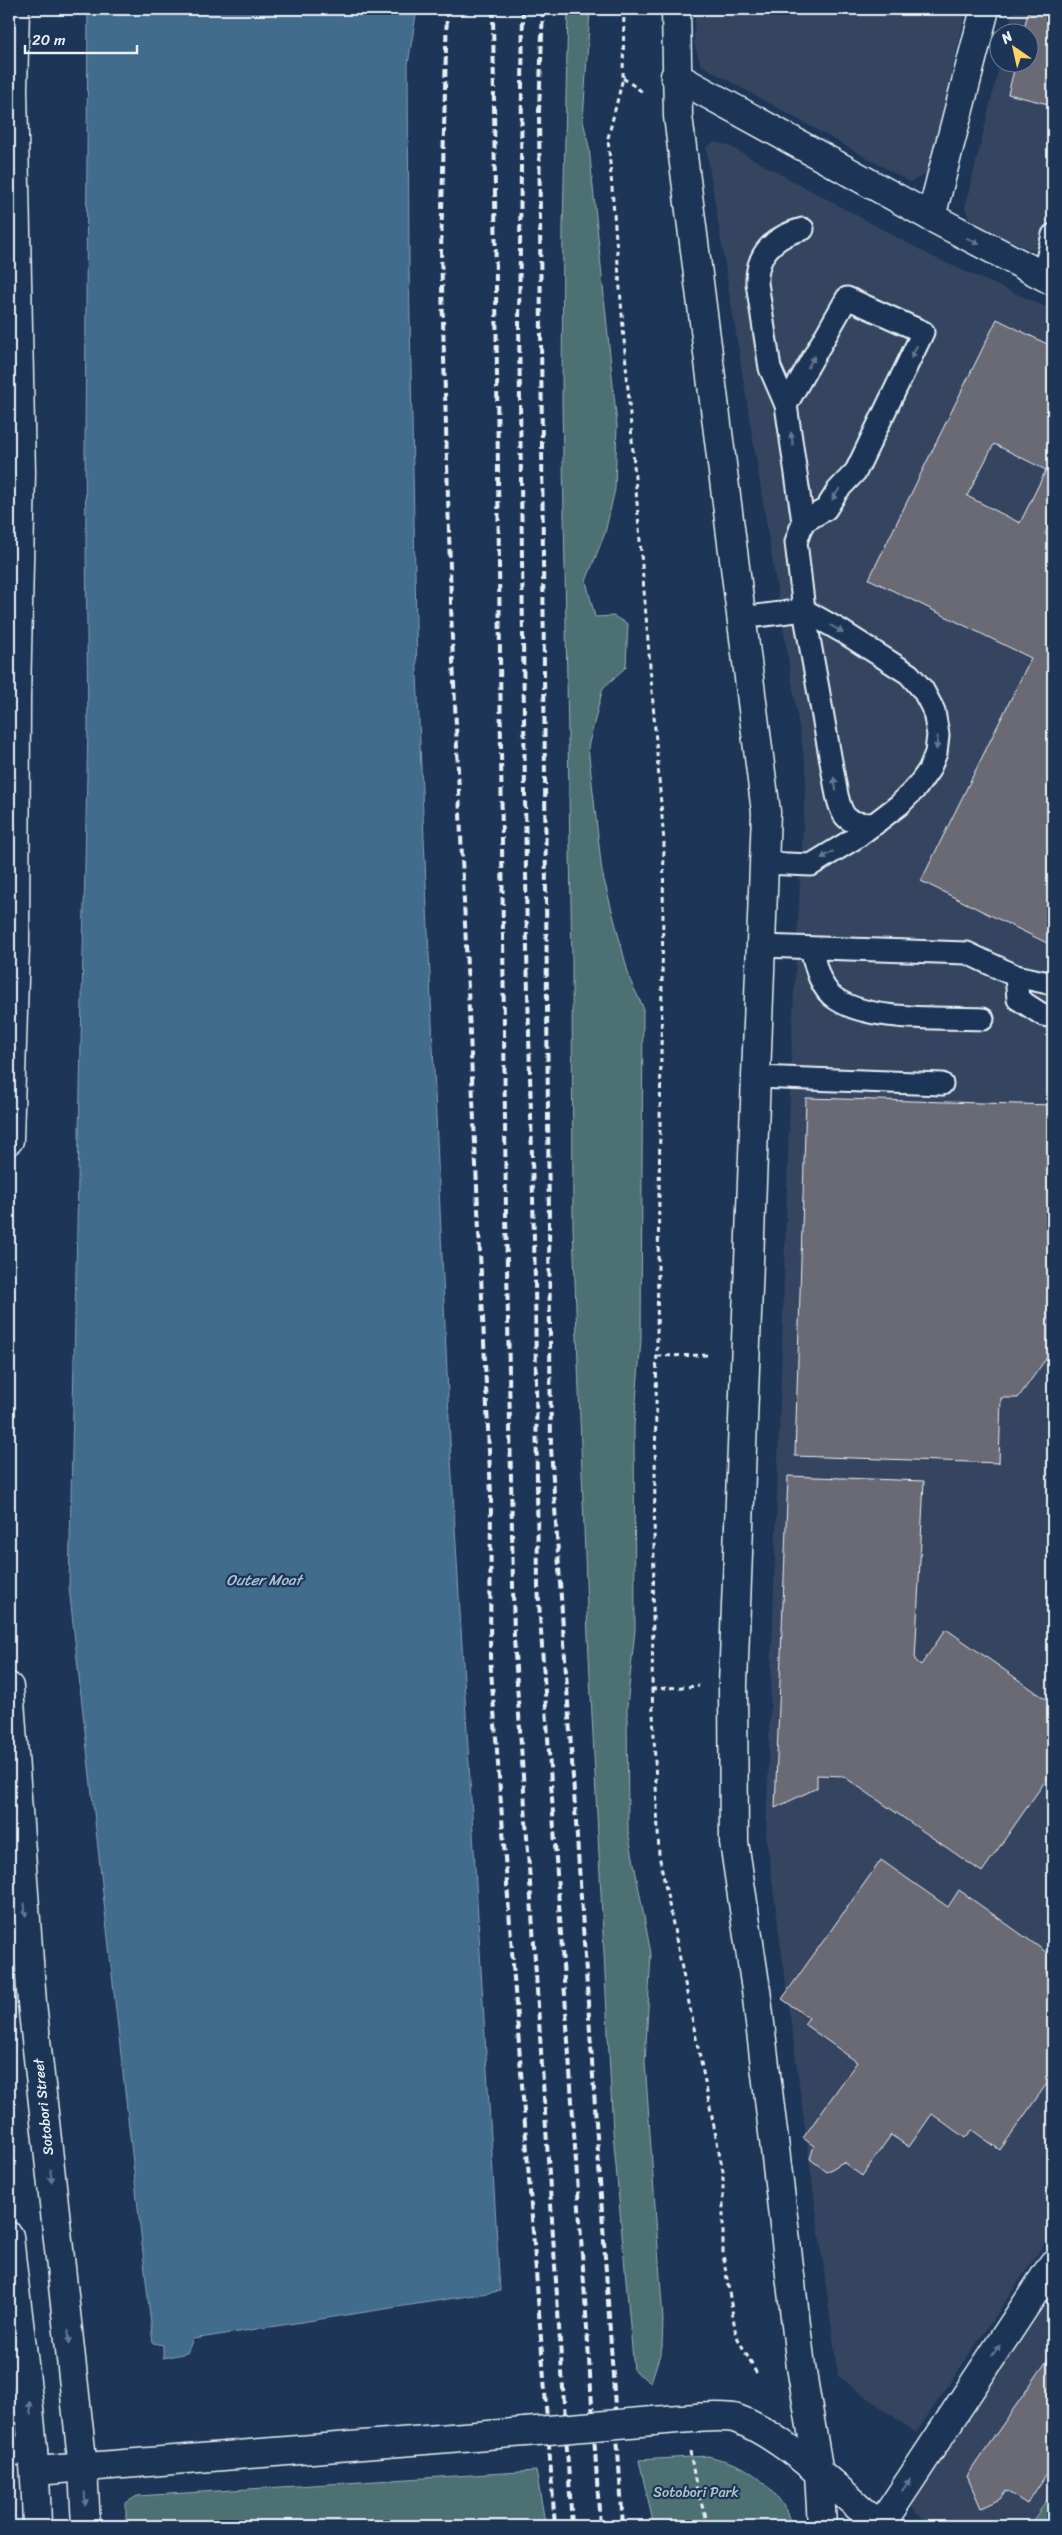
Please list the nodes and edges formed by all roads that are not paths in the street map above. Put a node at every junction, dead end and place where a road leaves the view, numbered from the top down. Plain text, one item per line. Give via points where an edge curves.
1 (15, 9) edge
2 (676, 9) edge
3 (984, 9) edge
4 (675, 76) junction
5 (931, 217) junction
6 (802, 228) dead end
7 (1053, 235) edge
8 (1048, 278) edge
9 (786, 405) junction
10 (803, 522) junction
11 (804, 610) junction
12 (741, 618) junction
13 (874, 824) junction
14 (764, 864) junction
15 (761, 946) junction
16 (811, 948) junction
17 (1016, 976) junction
18 (1053, 984) edge
19 (1053, 1017) edge
20 (983, 1019) dead end
21 (756, 1077) junction
22 (942, 1084) dead end
23 (9, 1140) edge
24 (9, 1687) edge
25 (9, 2236) edge
26 (1053, 2264) edge
27 (26, 2457) edge
28 (83, 2468) junction
29 (819, 2473) junction
30 (37, 2526) edge
31 (86, 2526) edge
32 (822, 2526) edge
33 (880, 2526) edge

1 - 23 street via 13,89 21,474 15,946
2 - 4 street
3 - 5 street
4 - 5 street
4 - 12 street
5 -> 8 street
6 - 9 lane via 773,242 762,255 756,271 770,368
7 - 8 lane
10 -> 9 lane
9 -> 10 lane via 847,298 923,332 856,471 826,509
10 - 11 lane via 796,542
11 - 12 lane
13 -> 11 lane via 858,824 841,812
11 -> 13 lane via 909,674 923,690 934,711 938,735 936,753 929,770 899,806
12 - 14 street via 766,812
13 -> 14 lane via 811,865
14 - 15 street
15 - 16 lane
15 - 21 street
16 - 17 lane via 967,953
16 - 20 lane via 816,969 834,999 867,1012
17 - 18 lane
17 - 19 lane via 1018,1000 1043,1016
21 - 22 lane
21 - 29 street via 733,1685 734,1842 756,1990 801,2367
24 -> 28 street, Sotobori Street via 32,2003
27 -> 25 street
33 -> 26 street
27 - 28 street
27 - 30 street
28 - 29 street, bridge via 654,2421 736,2418 769,2436
28 -> 31 street, Sotobori Street
29 - 32 street
29 - 33 street

